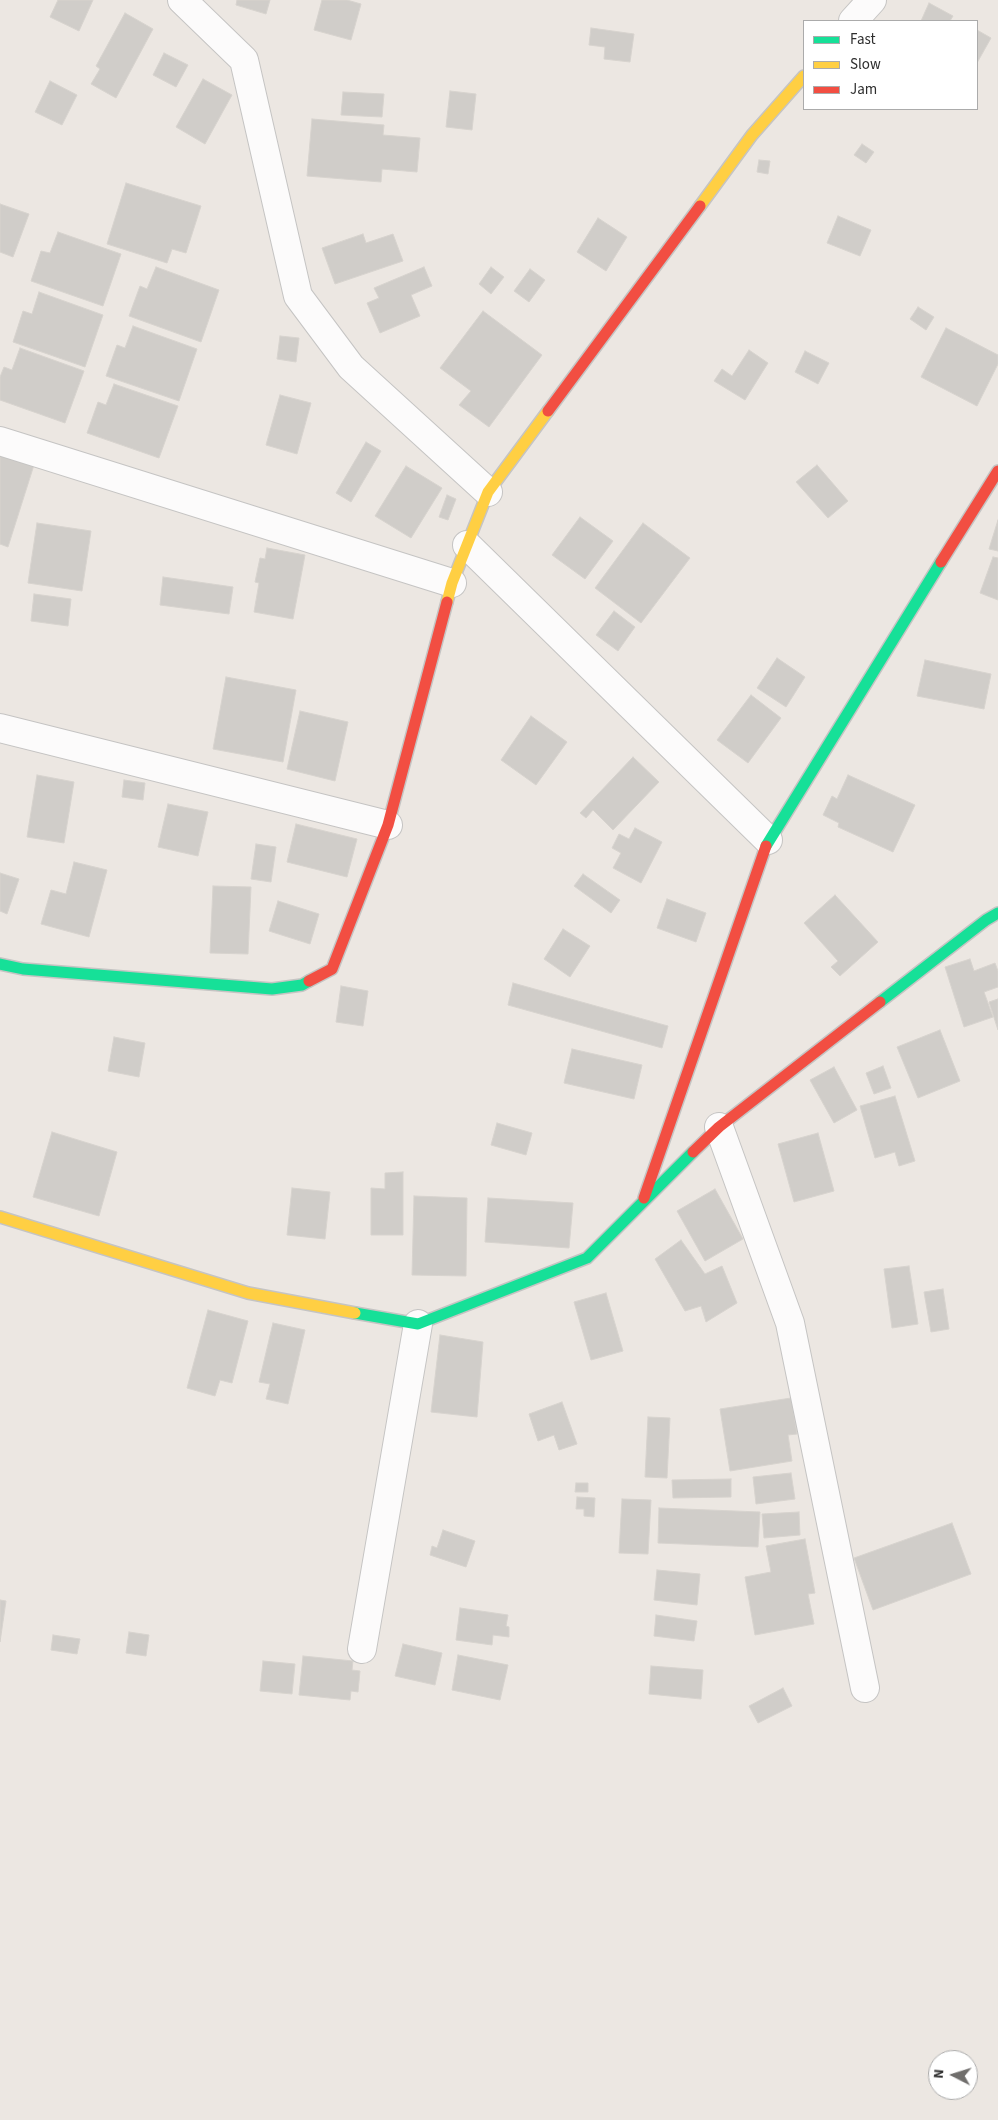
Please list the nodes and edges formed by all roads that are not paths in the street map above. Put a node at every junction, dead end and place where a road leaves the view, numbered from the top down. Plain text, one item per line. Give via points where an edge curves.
1 (182, 0) edge
2 (872, 0) edge
3 (854, 20) edge
4 (803, 77) edge
5 (0, 441) edge
6 (996, 479) edge
7 (488, 492) junction
8 (467, 546) junction
9 (452, 583) junction
10 (0, 728) edge
11 (388, 825) junction
12 (768, 840) junction
13 (998, 913) edge
14 (0, 964) edge
15 (719, 1128) junction
16 (642, 1204) junction
17 (0, 1217) edge
18 (418, 1324) junction
19 (362, 1649) dead end
20 (865, 1688) dead end

1 - 7 street via 244,60 298,296 351,367
2 - 3 street
4 - 7 street via 752,136
5 - 9 street
6 - 12 street
7 - 8 street
8 - 9 street
8 - 12 street
9 - 11 street
10 - 11 street
11 - 14 street via 332,968 302,985 272,989 22,969
12 - 16 street
13 - 15 street
15 - 16 street
15 - 20 street via 790,1323
16 - 18 street via 587,1258
17 - 18 street via 248,1293
18 - 19 street

